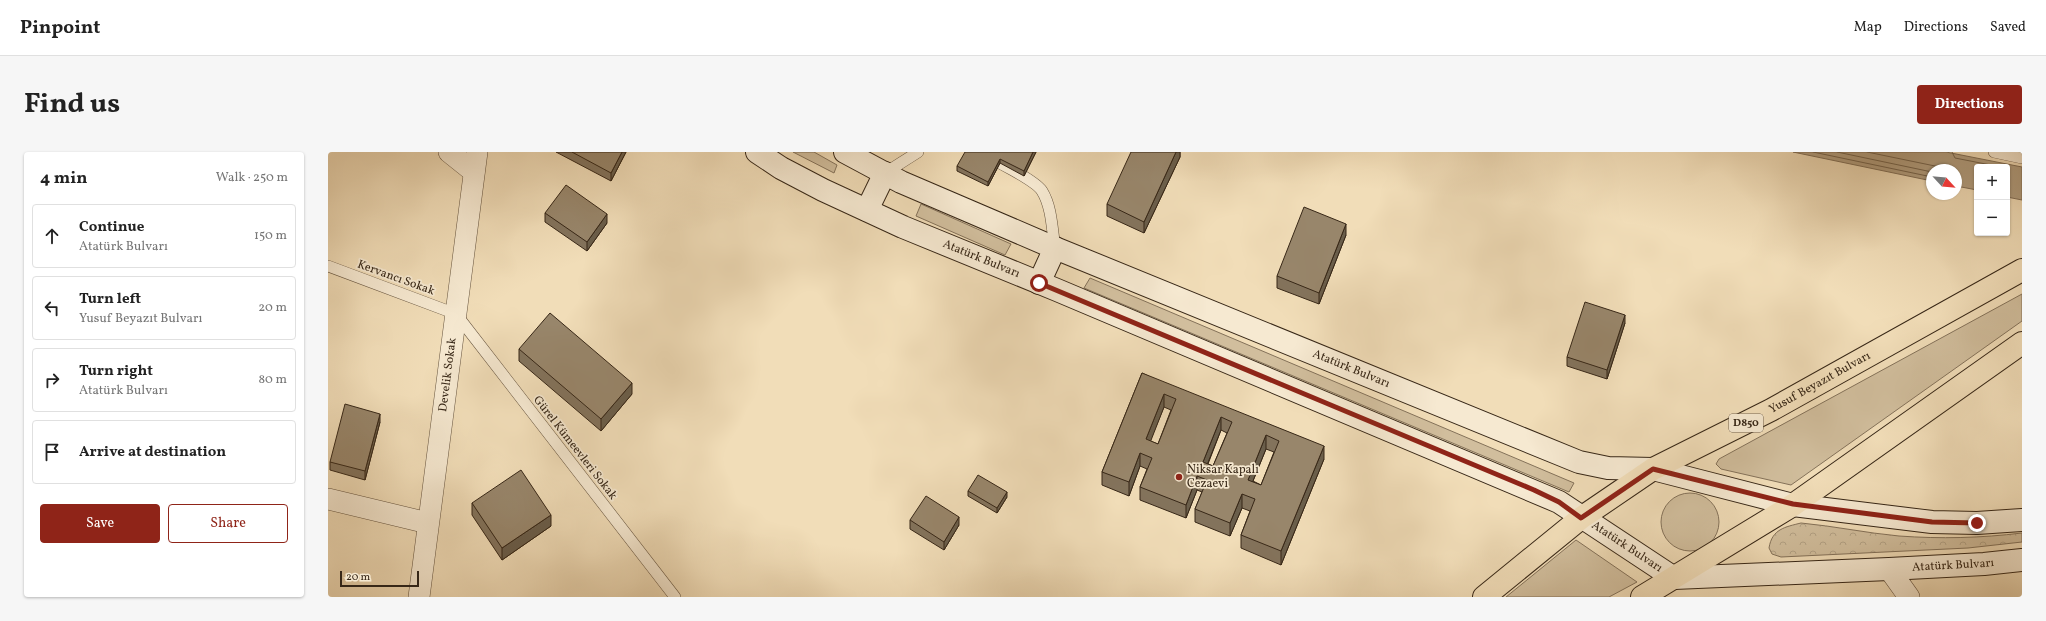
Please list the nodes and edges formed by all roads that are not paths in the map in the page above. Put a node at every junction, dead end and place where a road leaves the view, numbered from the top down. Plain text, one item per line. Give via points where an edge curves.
1 (449, 152) edge
2 (757, 152) edge
3 (845, 152) edge
4 (918, 152) edge
5 (976, 152) edge
6 (1994, 152) edge
7 (2022, 158) edge
8 (476, 162) edge
9 (885, 173) junction
10 (867, 210) junction
11 (1055, 248) junction
12 (328, 266) edge
13 (2022, 270) edge
14 (1039, 283) junction
15 (456, 314) junction
16 (2022, 343) edge
17 (1653, 469) junction
18 (328, 499) edge
19 (1793, 504) junction
20 (1581, 518) junction
21 (2022, 520) edge
22 (428, 523) junction
23 (2022, 560) edge
24 (1890, 569) junction
25 (1674, 578) junction
26 (419, 597) edge
27 (674, 597) edge
28 (1484, 597) edge
29 (1642, 597) edge
30 (1909, 597) edge

1 - 8 street
2 - 10 main road, Atatürk Bulvarı via 781,168
3 - 9 main road, Atatürk Bulvarı
4 - 9 lane
5 - 11 lane via 1042,190
6 - 7 lane
8 - 15 street, Develik Sokak
9 - 10 main road
9 - 11 main road, Atatürk Bulvarı
10 - 14 main road, Atatürk Bulvarı via 903,228
11 - 14 main road
11 - 17 main road, Atatürk Bulvarı via 1578,462 1608,468
12 - 15 lane, Kervancı Sokak
13 - 17 main road, Yusuf Beyazıt Bulvarı / D850 via 1771,410
14 - 20 main road, Atatürk Bulvarı via 1534,490 1559,502
15 - 22 street, Develik Sokak
15 - 27 lane, Gürel Kümeevleri Sokak
16 - 19 main road
17 - 19 main road, Atatürk Bulvarı
17 - 20 main road, Yusuf Beyazıt Bulvarı / D850
18 - 22 street
19 - 21 main road, Atatürk Bulvarı via 1932,522
19 - 25 main road
20 - 25 main road, Atatürk Bulvarı
20 - 28 main road, Yusuf Beyazıt Bulvarı / D850
22 - 26 street, Develik Sokak
23 - 24 main road, Atatürk Bulvarı
24 - 25 main road, Atatürk Bulvarı
24 - 30 street
25 - 29 main road

